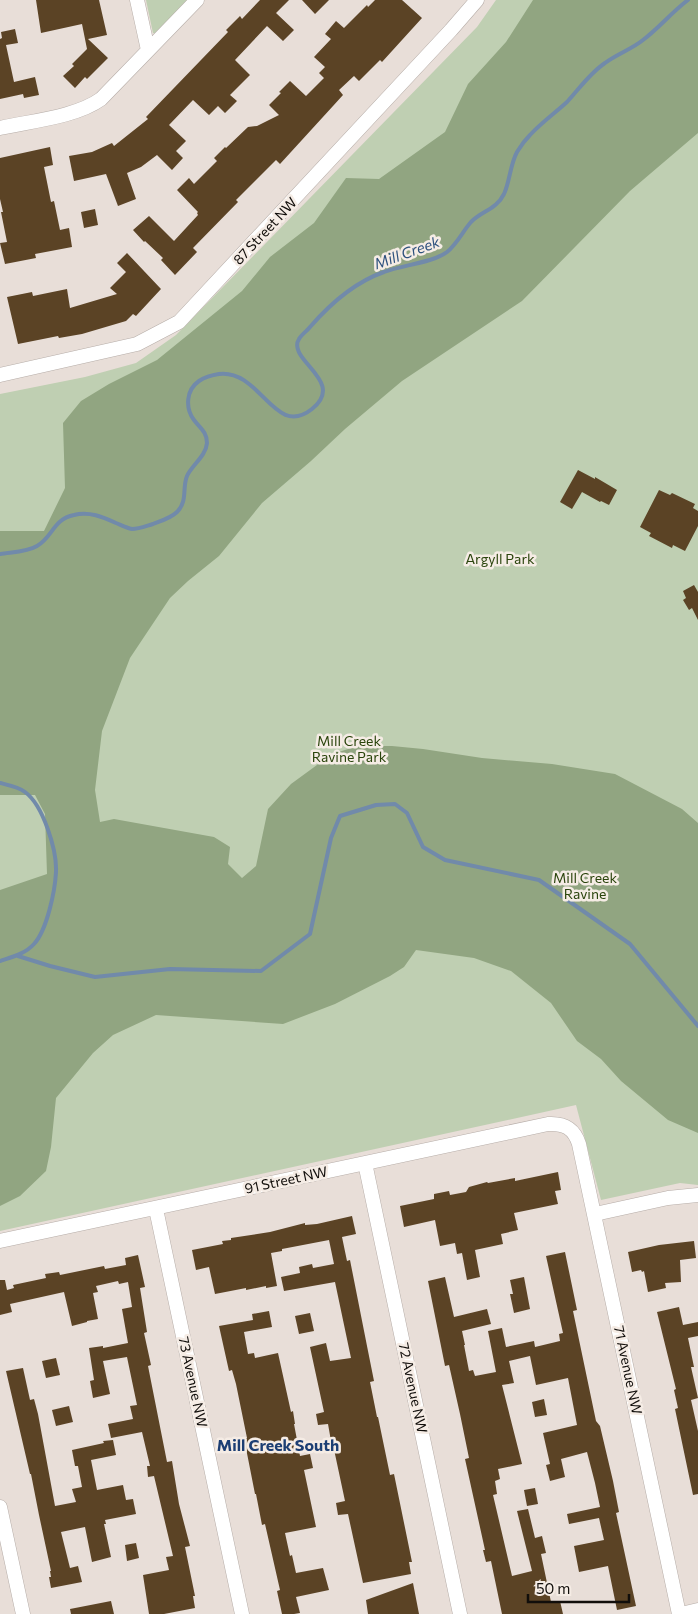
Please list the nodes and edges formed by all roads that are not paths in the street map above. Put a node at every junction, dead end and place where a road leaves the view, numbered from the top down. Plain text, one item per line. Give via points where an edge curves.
1 (137, 0) edge
2 (197, 0) edge
3 (477, 0) edge
4 (148, 50) junction
5 (0, 128) edge
6 (0, 376) edge
7 (571, 1128) joint
8 (366, 1163) junction
9 (698, 1195) edge
10 (156, 1209) junction
11 (595, 1214) junction
12 (0, 1241) edge
13 (0, 1508) edge
14 (698, 1610) edge
15 (23, 1614) edge
16 (242, 1614) edge
17 (460, 1614) edge
18 (680, 1614) edge

1 - 4 street
2 - 4 street
3 - 6 street, 87 Street NW via 179,322 137,344
4 - 5 street via 102,99 87,108
7 - 8 street, 91 Street NW via 548,1124
7 - 11 street, 71 Avenue NW via 579,1144
8 - 10 street, 91 Street NW
8 - 17 street, 72 Avenue NW
9 - 11 street
10 - 12 street, 91 Street NW
10 - 16 street, 73 Avenue NW
11 - 18 street, 71 Avenue NW
13 - 15 street
14 - 18 street

